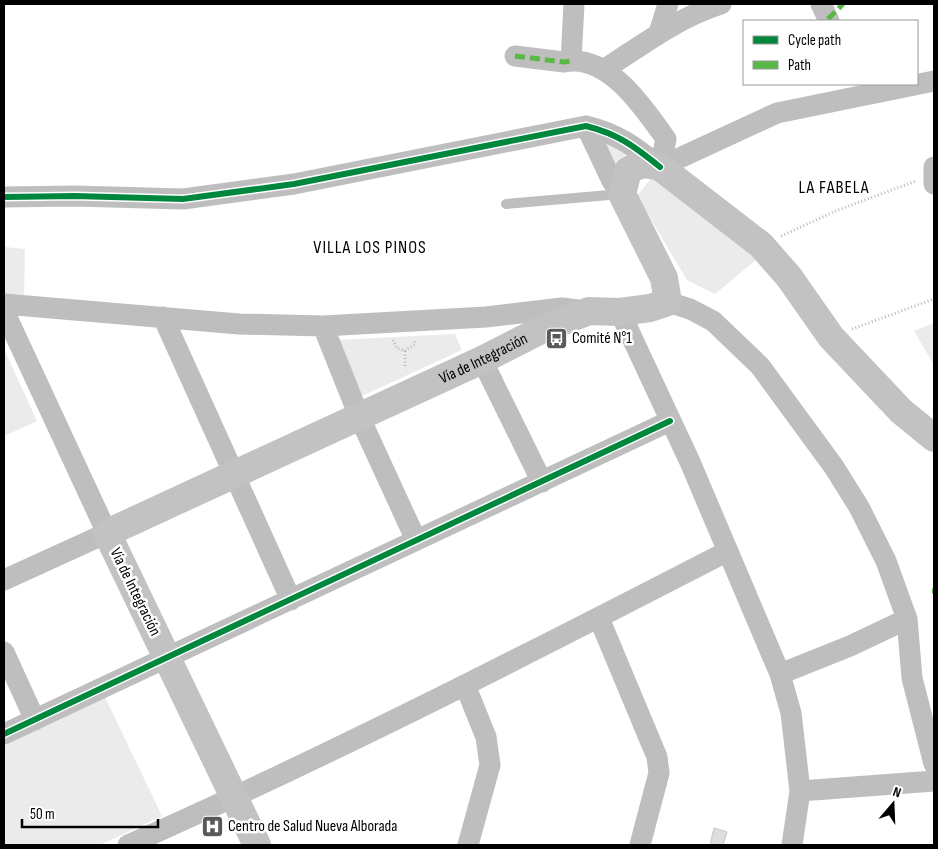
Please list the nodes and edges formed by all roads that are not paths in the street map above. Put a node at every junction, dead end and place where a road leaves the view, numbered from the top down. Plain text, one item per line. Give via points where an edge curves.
1 (574, 4) edge
2 (668, 4) edge
3 (721, 4) edge
4 (821, 4) edge
5 (829, 20) edge
6 (658, 33) junction
7 (515, 56) dead end
8 (571, 61) junction
9 (605, 69) junction
10 (934, 81) edge
11 (918, 83) edge
12 (898, 85) edge
13 (844, 91) edge
14 (586, 126) junction
15 (660, 167) junction
16 (622, 194) junction
17 (4, 197) edge
18 (506, 204) dead end
19 (668, 302) junction
20 (4, 304) edge
21 (4, 311) edge
22 (589, 312) junction
23 (620, 312) junction
24 (163, 317) junction
25 (323, 326) junction
26 (482, 360) junction
27 (359, 416) junction
28 (670, 421) junction
29 (934, 438) edge
30 (235, 475) junction
31 (542, 482) junction
32 (107, 533) junction
33 (416, 540) junction
34 (728, 551) junction
35 (4, 580) edge
36 (291, 600) junction
37 (599, 618) junction
38 (908, 619) junction
39 (4, 652) edge
40 (168, 658) junction
41 (780, 674) junction
42 (464, 685) junction
43 (35, 720) junction
44 (4, 734) edge
45 (934, 764) edge
46 (934, 781) edge
47 (800, 791) junction
48 (234, 798) junction
49 (128, 845) edge
50 (257, 845) edge
51 (468, 845) edge
52 (640, 845) edge
53 (792, 845) edge

1 - 8 street
2 - 6 street
3 - 6 street
4 - 5 street
6 - 9 street
7 - 8 street
8 - 9 street
9 - 15 street via 643,106 666,138
10 - 11 street
12 - 13 street
13 - 15 street via 777,113
14 - 15 street via 609,132 631,144
14 - 16 street via 612,181
14 - 17 street via 294,184 183,199
15 - 16 main road via 637,164 628,171
15 - 29 main road via 761,245 789,277 831,337 901,410
16 - 18 lane
16 - 19 main road via 664,278
19 - 23 main road, Vía de Integración
19 - 38 street via 713,321 760,366 778,389 859,507 886,561
20 - 24 street
21 - 32 street
22 - 23 main road, Vía de Integración
22 - 25 street via 562,308 486,317
22 - 26 main road, Vía de Integración via 538,331
23 - 28 street
24 - 25 street via 239,324
24 - 30 street
25 - 27 street
26 - 27 main road, Vía de Integración
26 - 31 street
27 - 30 main road, Vía de Integración
27 - 33 street
28 - 31 street
28 - 34 street
30 - 32 main road, Vía de Integración
30 - 36 street
31 - 33 street
32 - 35 street
32 - 40 main road, Vía de Integración
33 - 36 street
34 - 37 street
34 - 41 street
36 - 40 street
37 - 42 street
37 - 52 street via 657,757 659,773
38 - 41 street
38 - 45 street via 912,678
39 - 43 street
40 - 43 street
40 - 48 main road, Vía de Integración
41 - 47 street via 791,714
42 - 48 street
42 - 51 street via 486,737 490,765
43 - 44 street
46 - 47 street
47 - 53 street
48 - 49 street
48 - 50 main road, Vía de Integración

